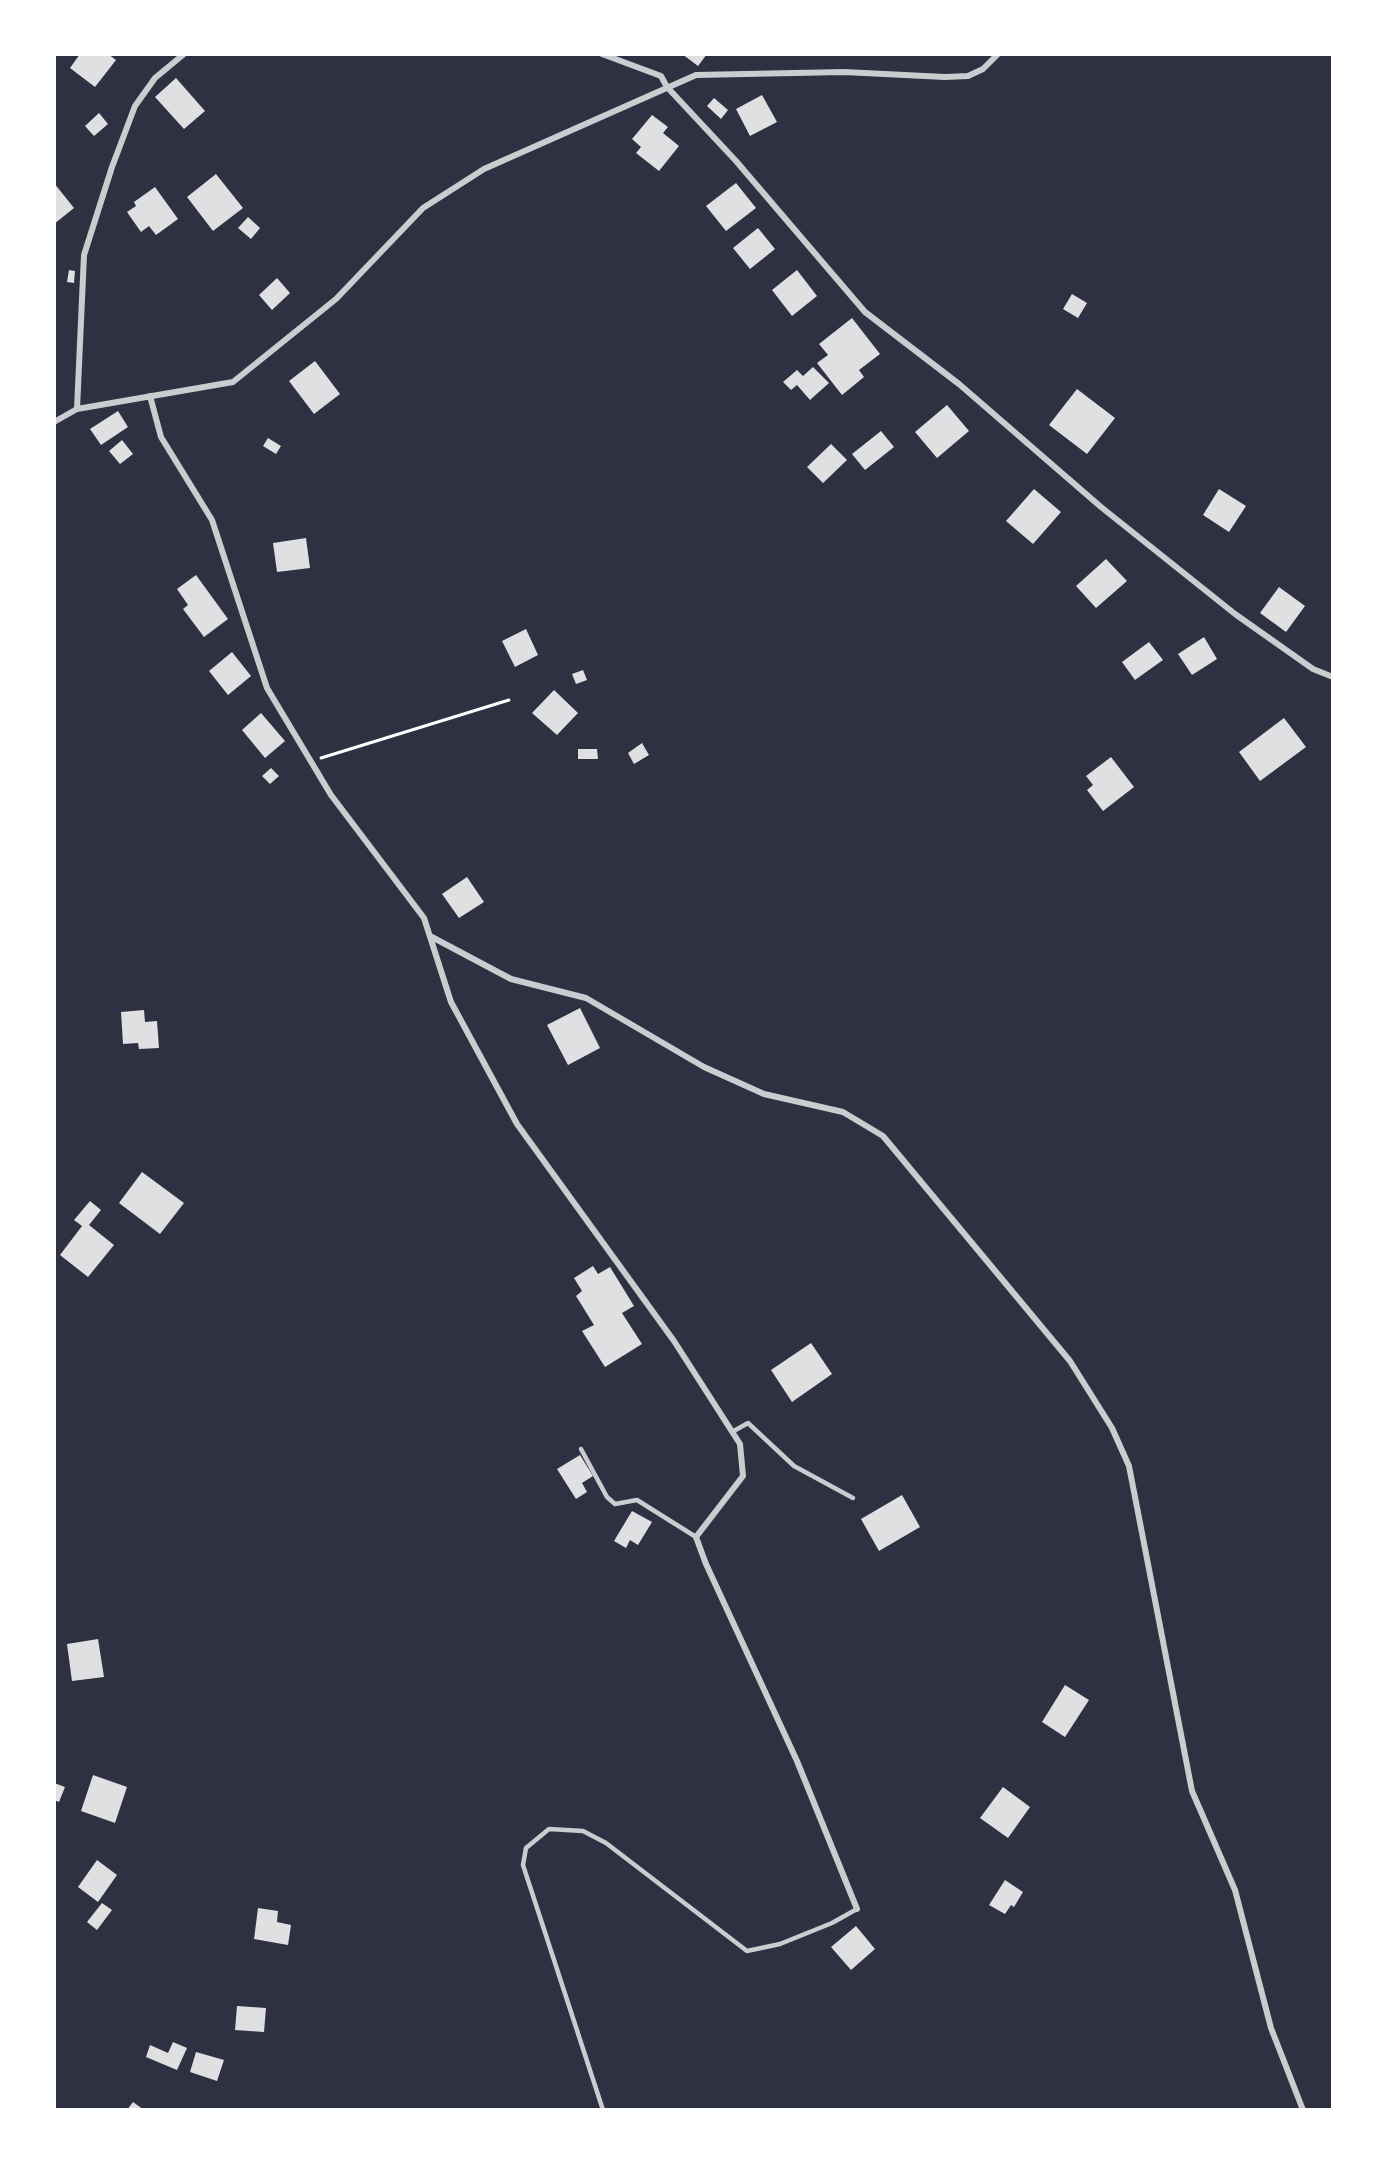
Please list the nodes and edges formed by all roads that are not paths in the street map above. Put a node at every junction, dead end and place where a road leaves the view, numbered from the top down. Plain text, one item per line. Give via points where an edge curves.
1 (184, 54) edge
2 (602, 54) edge
3 (998, 54) edge
4 (667, 87) junction
5 (150, 396) junction
6 (77, 409) junction
7 (54, 422) edge
8 (1333, 677) edge
9 (430, 936) junction
10 (732, 1432) junction
11 (581, 1449) dead end
12 (853, 1498) dead end
13 (696, 1537) junction
14 (857, 1909) joint
15 (603, 2110) edge
16 (1303, 2110) edge

1 - 6 street via 155,78 135,106 84,255
2 - 4 street via 661,76
3 - 4 street via 984,69 969,76 844,72 696,75
4 - 5 street via 484,169 423,208 336,299 233,382
4 - 8 street via 736,160 865,312 959,384 1101,507 1234,614 1313,669
5 - 6 street
5 - 9 street via 161,437 212,520 267,688 331,795 424,918
6 - 7 street
9 - 10 street via 452,1002 517,1124 674,1341
9 - 16 street via 511,979 586,998 704,1067 754,1090 843,1112 883,1136 1070,1361 1112,1428 1129,1466 1192,1791 1235,1890 1271,2028
10 - 12 lane via 748,1423 794,1466
10 - 13 street via 740,1444 743,1476
11 - 13 lane via 607,1497 615,1504 637,1500
13 - 14 street via 797,1761
14 - 15 lane via 780,1944 747,1951 606,1844 583,1831 549,1829 526,1848 524,1865

